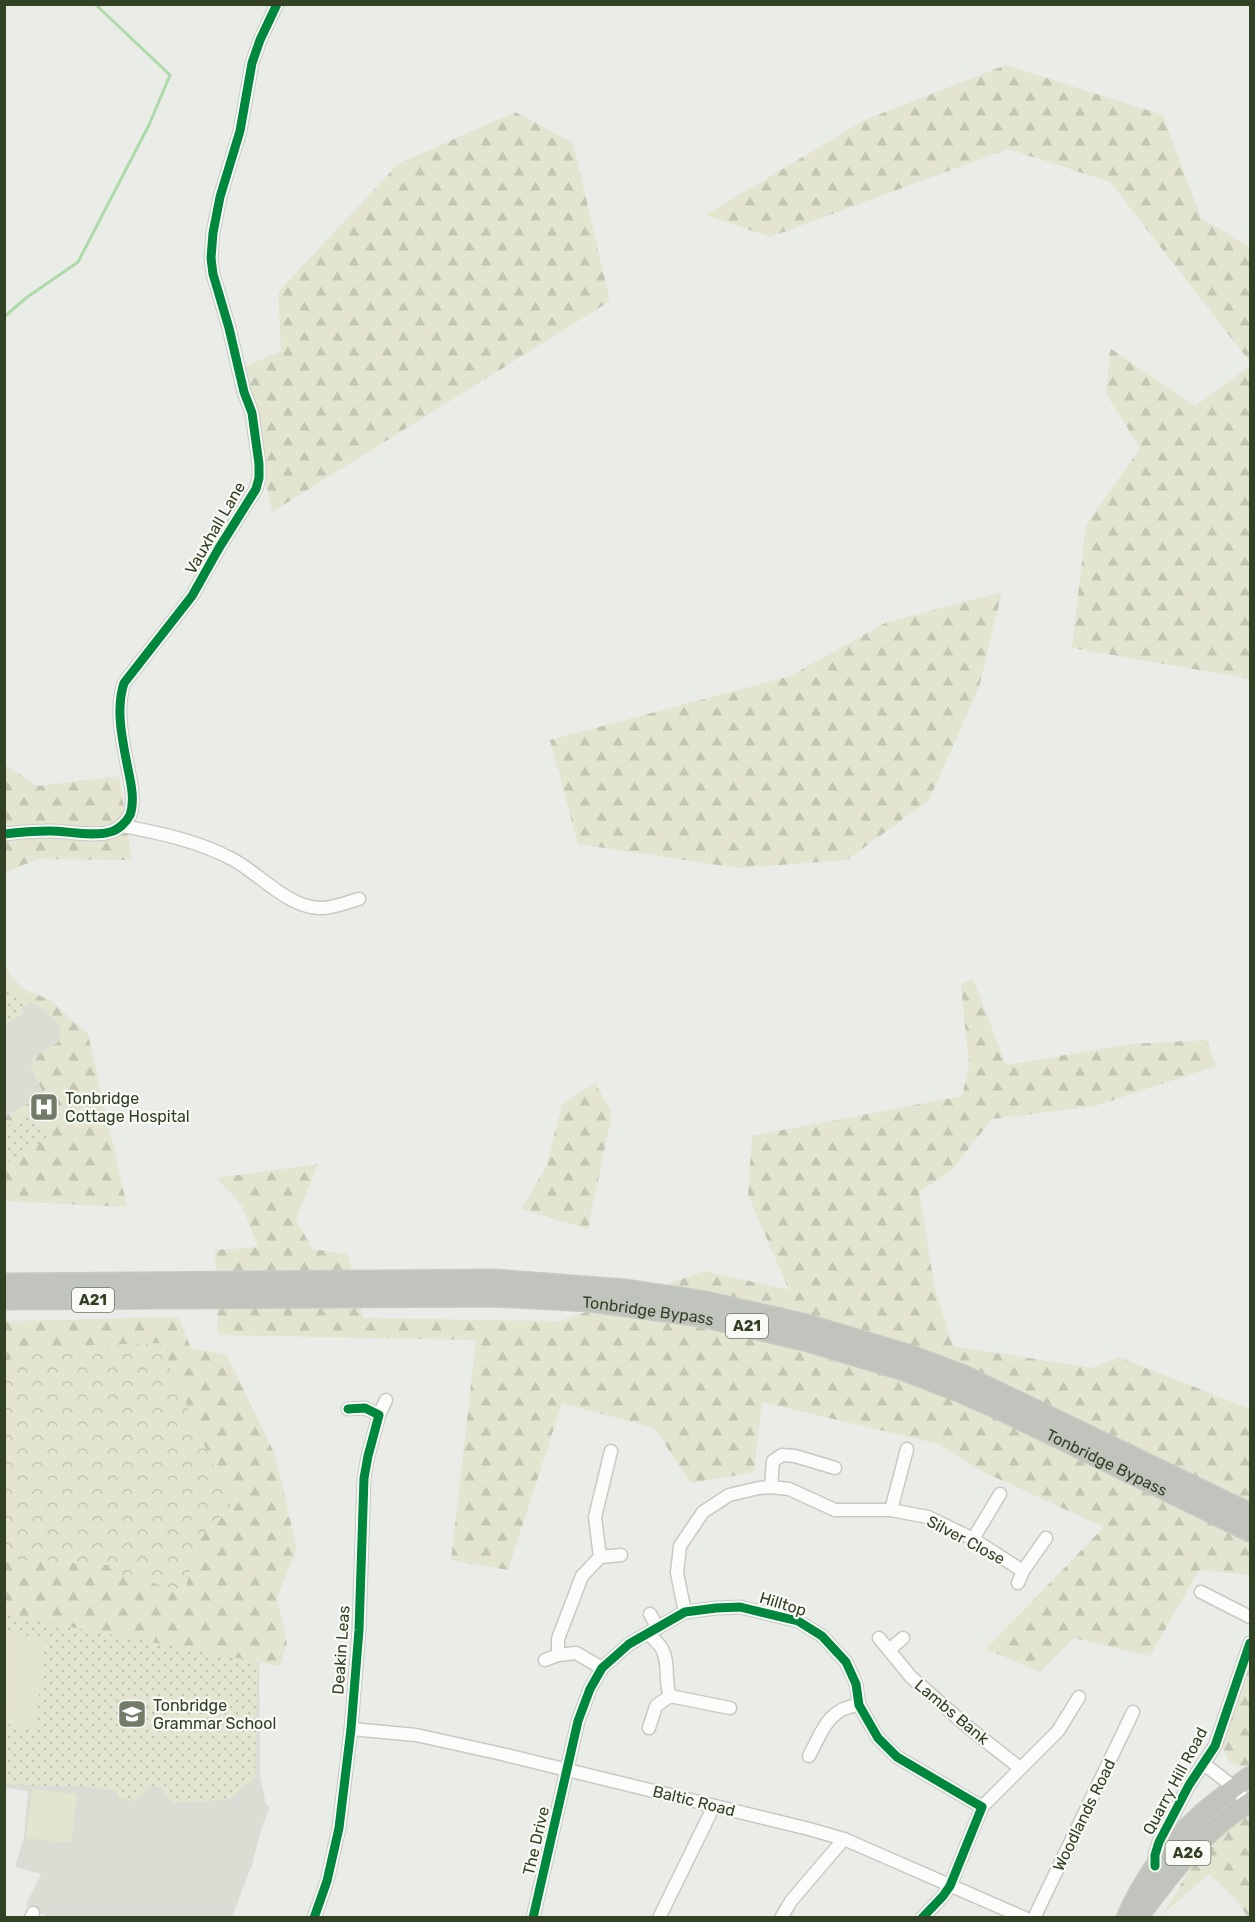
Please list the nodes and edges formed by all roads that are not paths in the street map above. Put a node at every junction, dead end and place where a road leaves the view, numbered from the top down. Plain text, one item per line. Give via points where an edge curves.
1 (277, 4) edge
2 (123, 826) junction
3 (4, 834) edge
4 (359, 899) dead end
5 (4, 1272) edge
6 (180, 1281) junction
7 (4, 1283) edge
8 (4, 1300) edge
9 (386, 1400) dead end
10 (348, 1409) dead end
11 (379, 1415) junction
12 (907, 1449) dead end
13 (611, 1450) dead end
14 (835, 1468) dead end
15 (771, 1487) junction
16 (1000, 1494) dead end
17 (891, 1510) junction
18 (1251, 1513) edge
19 (1251, 1532) edge
20 (1046, 1538) dead end
21 (973, 1539) junction
22 (621, 1555) dead end
23 (600, 1557) junction
24 (1201, 1592) dead end
25 (685, 1612) junction
26 (650, 1614) dead end
27 (1251, 1617) edge
28 (653, 1631) junction
29 (879, 1638) dead end
30 (903, 1638) dead end
31 (1251, 1643) edge
32 (889, 1650) junction
33 (558, 1655) junction
34 (545, 1660) dead end
35 (602, 1668) junction
36 (670, 1696) junction
37 (1079, 1697) dead end
38 (859, 1705) junction
39 (730, 1708) dead end
40 (1133, 1712) dead end
41 (649, 1728) dead end
42 (351, 1729) junction
43 (809, 1756) dead end
44 (1204, 1764) junction
45 (1020, 1768) junction
46 (568, 1771) junction
47 (1251, 1776) edge
48 (1235, 1788) junction
49 (1249, 1803) edge
50 (714, 1806) junction
51 (982, 1807) junction
52 (844, 1839) junction
53 (1155, 1866) junction
54 (950, 1886) junction
55 (314, 1917) edge
56 (533, 1917) edge
57 (659, 1917) edge
58 (781, 1917) edge
59 (922, 1917) edge
60 (1025, 1917) edge
61 (1034, 1917) edge
62 (1126, 1917) edge
63 (1138, 1917) edge

1 - 2 street, Vauxhall Lane via 252,63 240,131 220,197 211,258 252,413 259,478 192,596 124,683 120,700 132,798 130,815
2 - 3 street via 101,834
2 - 4 street via 165,833 233,860 308,907 321,908
5 - 6 highway
6 - 7 highway, Tonbridge Bypass / A21
6 - 18 highway, Tonbridge Bypass / A21 via 495,1279 625,1289 751,1310 866,1341 964,1376
8 - 19 highway, Tonbridge Bypass / A21 via 492,1297 590,1302 701,1317 804,1341 956,1391
9 - 11 street, Deakin Leas
10 - 11 street via 365,1408
11 - 42 street, Deakin Leas via 364,1478
12 - 17 street
13 - 23 street via 595,1517
14 - 15 street via 783,1455 773,1461
15 - 17 street, Silver Close via 789,1489 835,1510
15 - 25 street, Silver Close via 729,1495 703,1512 691,1529 680,1546 677,1573
16 - 21 street
17 - 21 street, Silver Close via 928,1517
20 - 21 street, Silver Close via 1021,1577
22 - 23 street
23 - 33 street via 582,1576 558,1639
24 - 27 street
25 - 28 street, Hilltop
25 - 38 street, Hilltop via 740,1607 798,1621 822,1636 846,1662 856,1684
26 - 28 street
28 - 35 street, Hilltop via 629,1644
28 - 36 street via 666,1659
29 - 32 street, Lambs Bank
30 - 32 street
31 - 44 street, Quarry Hill Road via 1215,1746
32 - 45 street, Lambs Bank via 910,1677
33 - 34 street
33 - 35 street via 576,1653
35 - 46 street, Hilltop via 578,1721
36 - 39 street
36 - 41 street via 656,1706
37 - 45 street via 1058,1731
38 - 43 street via 846,1706 831,1717
38 - 51 street, Hilltop via 878,1737 897,1756
40 - 61 street, Woodlands Road
42 - 46 street, Baltic Road via 416,1735
42 - 55 street, Deakin Leas via 339,1828
44 - 48 street
44 - 53 street, Quarry Hill Road via 1159,1842
45 - 51 street
46 - 50 street, Baltic Road
46 - 56 street, The Drive
47 - 48 highway, Quarry Hill Road / A26
48 - 49 street
48 - 53 highway, Quarry Hill Road / A26 via 1197,1818
49 - 63 highway, A26 via 1190,1850
50 - 52 street, Baltic Road
50 - 57 street
51 - 54 street
52 - 54 street, Baltic Road
52 - 58 street
53 - 62 highway, Quarry Hill Road / A26
54 - 59 street
54 - 60 street, Baltic Road

